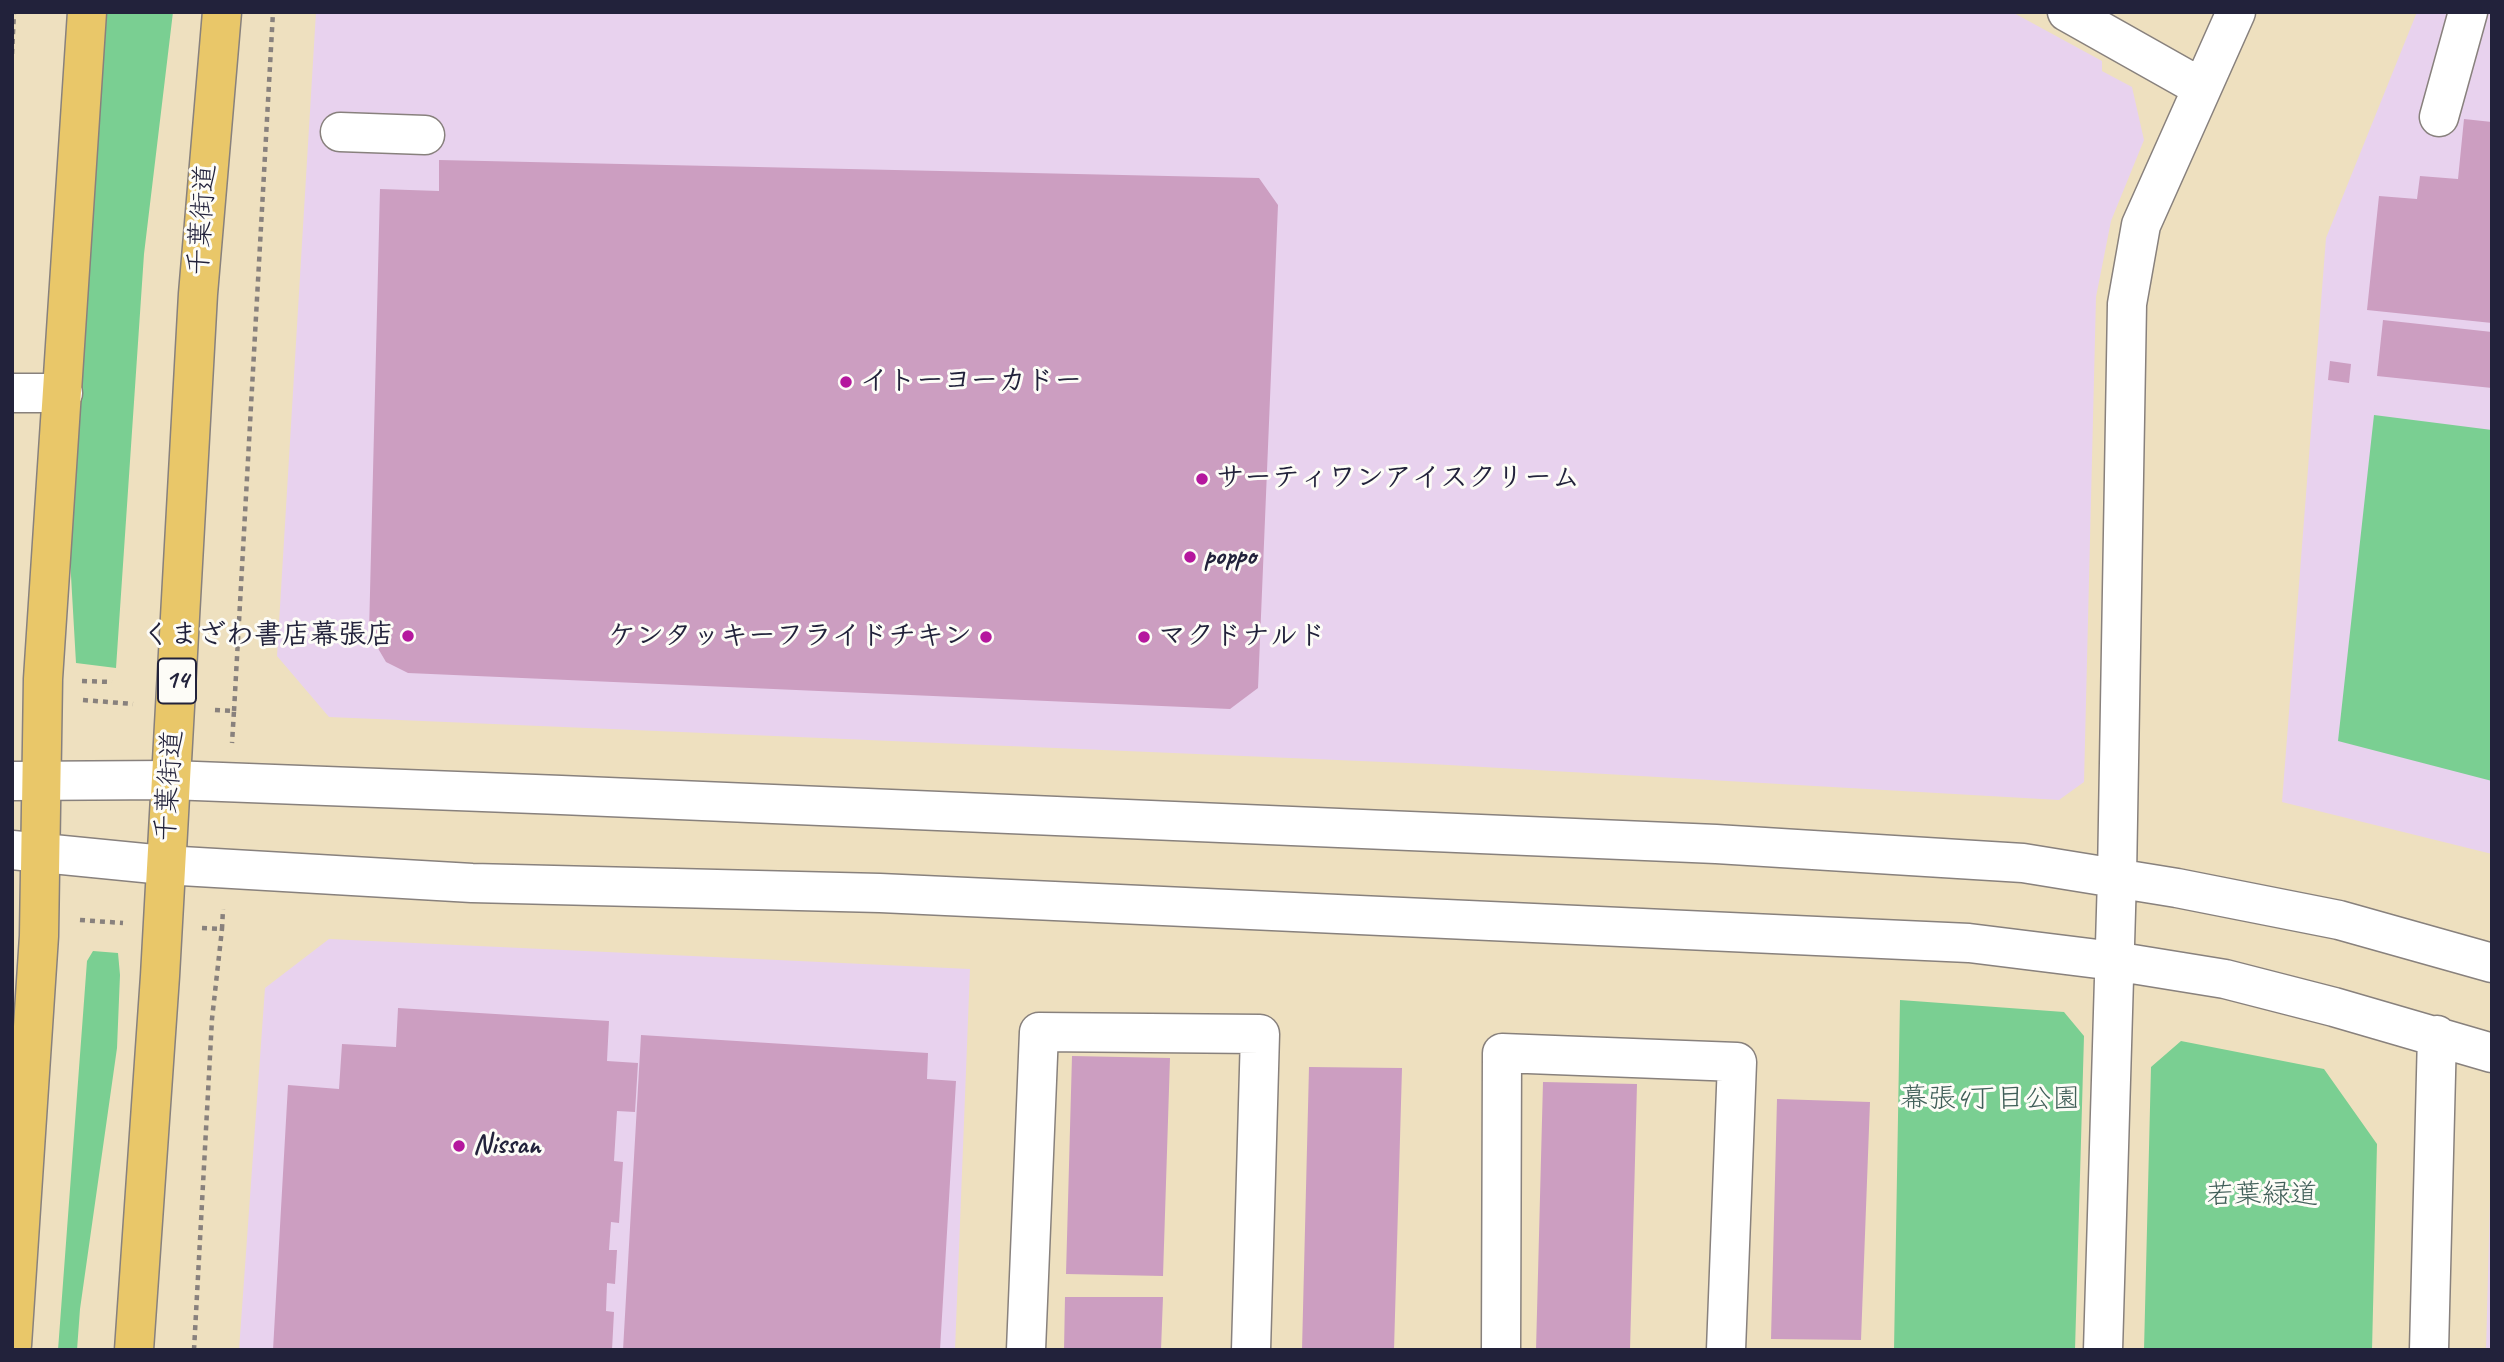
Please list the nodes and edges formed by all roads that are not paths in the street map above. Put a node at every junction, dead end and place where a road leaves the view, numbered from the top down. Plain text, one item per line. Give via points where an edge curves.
1 (87, 12) edge
2 (222, 12) edge
3 (2067, 12) edge
4 (2236, 12) edge
5 (2468, 12) edge
6 (2202, 88) junction
7 (2439, 117) dead end
8 (340, 132) dead end
9 (425, 135) dead end
10 (12, 393) edge
11 (63, 393) junction
12 (170, 780) junction
13 (28, 781) edge
14 (27, 852) edge
15 (164, 865) junction
16 (2117, 877) junction
17 (2114, 961) junction
18 (2492, 963) edge
19 (23, 1000) edge
20 (2437, 1035) junction
21 (2492, 1053) edge
22 (12, 1345) edge
23 (134, 1350) edge
24 (1026, 1350) edge
25 (1251, 1350) edge
26 (1501, 1350) edge
27 (1726, 1350) edge
28 (2103, 1350) edge
29 (2429, 1350) edge

1 - 11 highway
2 - 12 highway, 千葉街道 / 14 via 199,281
3 - 6 street
4 - 6 street
5 - 7 street
6 - 16 street via 2141,225 2127,304
8 - 9 street
10 - 11 street
11 - 13 highway via 43,679
12 - 13 street
12 - 15 highway, 千葉街道 / 14
12 - 16 street via 1716,844 2023,863
13 - 14 highway
14 - 15 street
14 - 19 highway
15 - 17 street via 472,883 893,894 1906,939
15 - 23 highway, 千葉街道 / 14
16 - 17 street
16 - 18 street via 2339,920
17 - 20 street via 2225,979
17 - 28 street
19 - 22 highway
20 - 21 street
20 - 29 street
24 - 25 street via 1039,1032 1260,1034
26 - 27 street via 1502,1053 1737,1062

